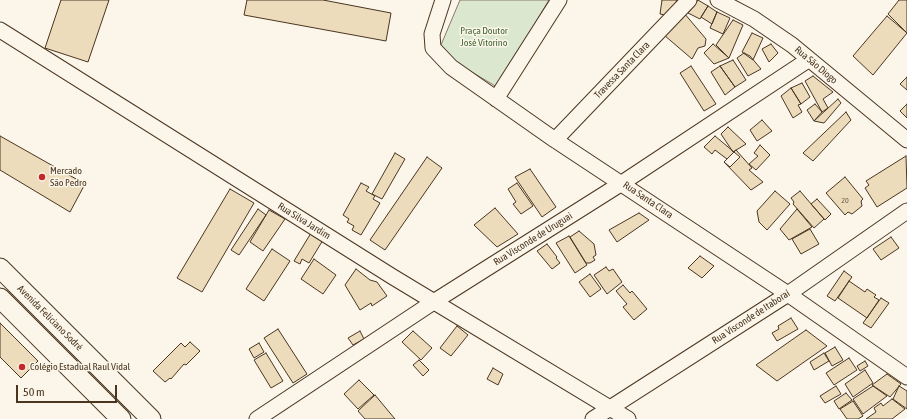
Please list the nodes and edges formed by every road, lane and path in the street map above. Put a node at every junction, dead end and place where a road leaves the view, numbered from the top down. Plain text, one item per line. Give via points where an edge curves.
1 (443, 0) edge
2 (558, 0) edge
3 (688, 0) edge
4 (718, 0) edge
5 (0, 30) edge
6 (808, 60) junction
7 (496, 99) junction
8 (556, 140) junction
9 (907, 140) edge
10 (622, 183) junction
11 (907, 212) edge
12 (0, 268) edge
13 (788, 294) junction
14 (0, 298) edge
15 (436, 301) junction
16 (907, 377) edge
17 (610, 408) junction
18 (121, 419) edge
19 (151, 419) edge
20 (257, 419) edge
21 (593, 419) edge
22 (628, 419) edge

1 - 7 street, Rua Santa Clara via 432,34 433,48 447,64
2 - 7 street
3 - 8 street, Travessa Santa Clara
4 - 6 street, Rua São Diogo via 754,19 792,45
5 - 15 street, Rua Silva Jardim via 393,277
6 - 9 street, Rua São Diogo
6 - 10 street, Rua Visconde de Uruguai
7 - 8 street, Rua Santa Clara
8 - 10 street, Rua Santa Clara
10 - 13 street, Rua Santa Clara
10 - 15 street, Rua Visconde de Uruguai
11 - 13 street, Rua Visconde de Itaboraí
12 - 19 main road, Avenida Feliciano Sodré
13 - 16 street, Rua Santa Clara
13 - 17 street, Rua Visconde de Itaboraí
14 - 18 main road
15 - 17 street, Rua Silva Jardim
15 - 20 street, Rua Visconde de Uruguai
17 - 21 street, Rua Visconde de Itaboraí
17 - 22 street, Rua Silva Jardim

